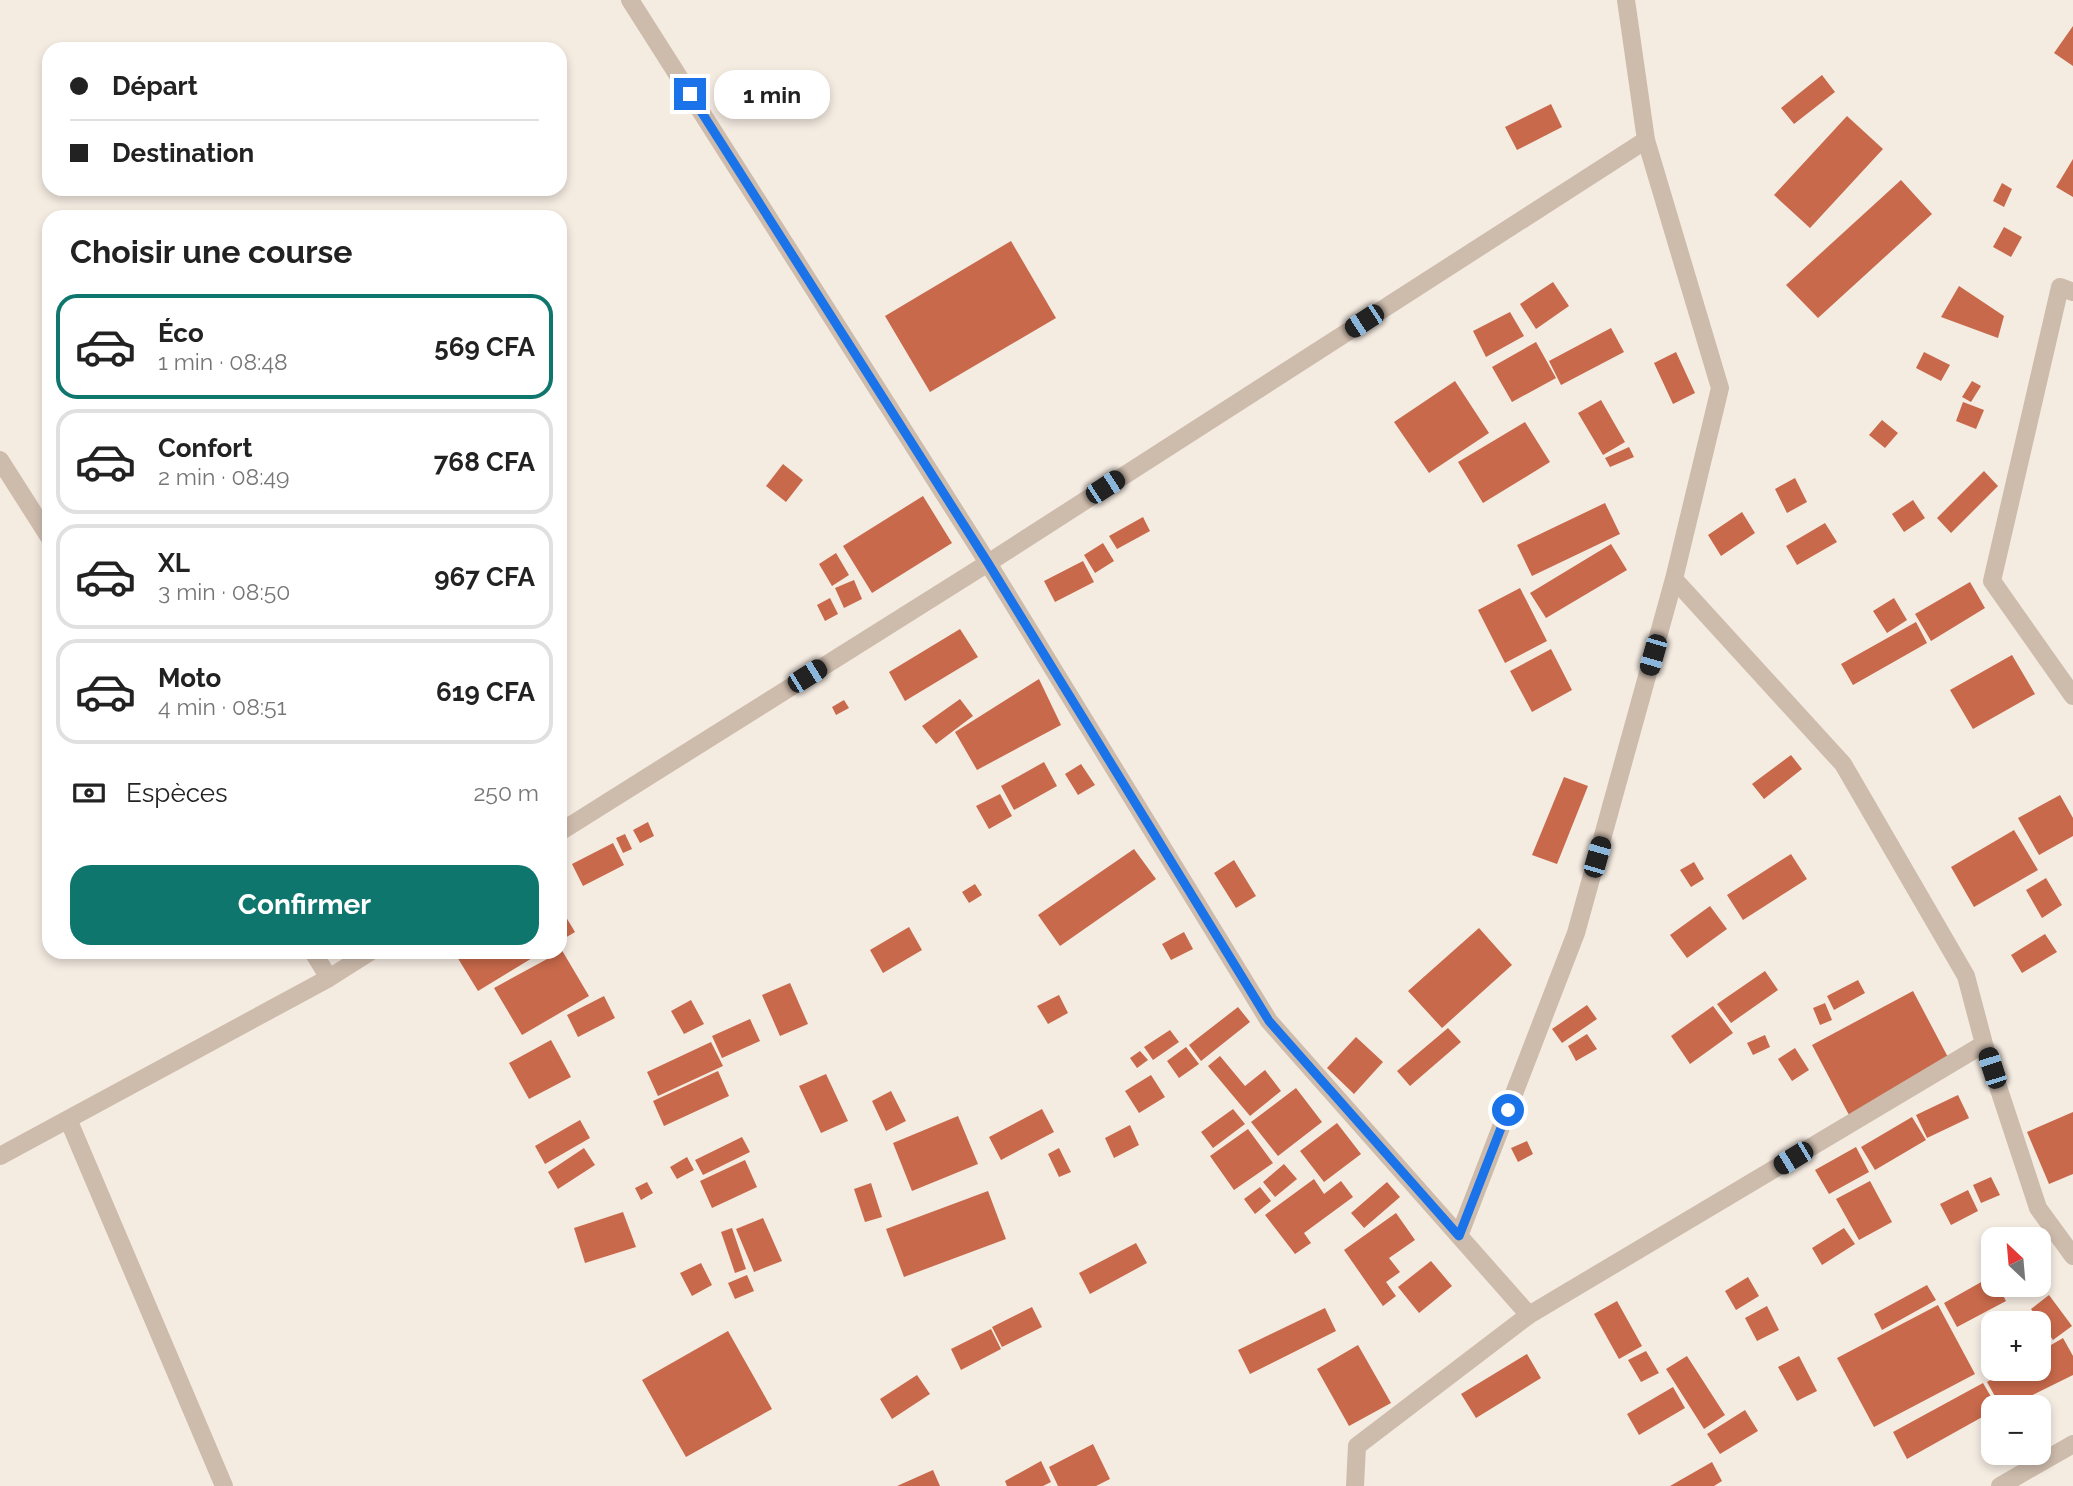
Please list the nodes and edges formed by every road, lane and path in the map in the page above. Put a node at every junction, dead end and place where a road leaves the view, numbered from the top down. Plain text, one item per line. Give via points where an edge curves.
1 (630, 0) edge
2 (1626, 0) edge
3 (1646, 140) junction
4 (2073, 292) edge
5 (0, 460) edge
6 (42, 526) edge
7 (988, 563) junction
8 (1674, 579) junction
9 (2073, 696) edge
10 (567, 828) edge
11 (317, 959) edge
12 (359, 959) edge
13 (329, 978) junction
14 (1984, 1044) junction
15 (68, 1119) junction
16 (0, 1156) edge
17 (1459, 1236) junction
18 (2073, 1256) edge
19 (1529, 1315) junction
20 (2073, 1444) edge
21 (224, 1486) edge
22 (1356, 1486) edge
23 (2000, 1486) edge

1 - 7 street
2 - 3 street
3 - 7 street
3 - 8 street via 1720,388
4 - 9 street via 2060,287 1992,581
5 - 6 street
7 - 10 street
7 - 17 street via 1269,1021
8 - 14 street via 1843,764 1966,976
8 - 17 street via 1576,933
11 - 13 street
12 - 13 street
13 - 15 street
14 - 18 street via 2038,1209
14 - 19 street
15 - 16 street
15 - 21 street
17 - 19 street
19 - 22 street via 1357,1446
20 - 23 street

